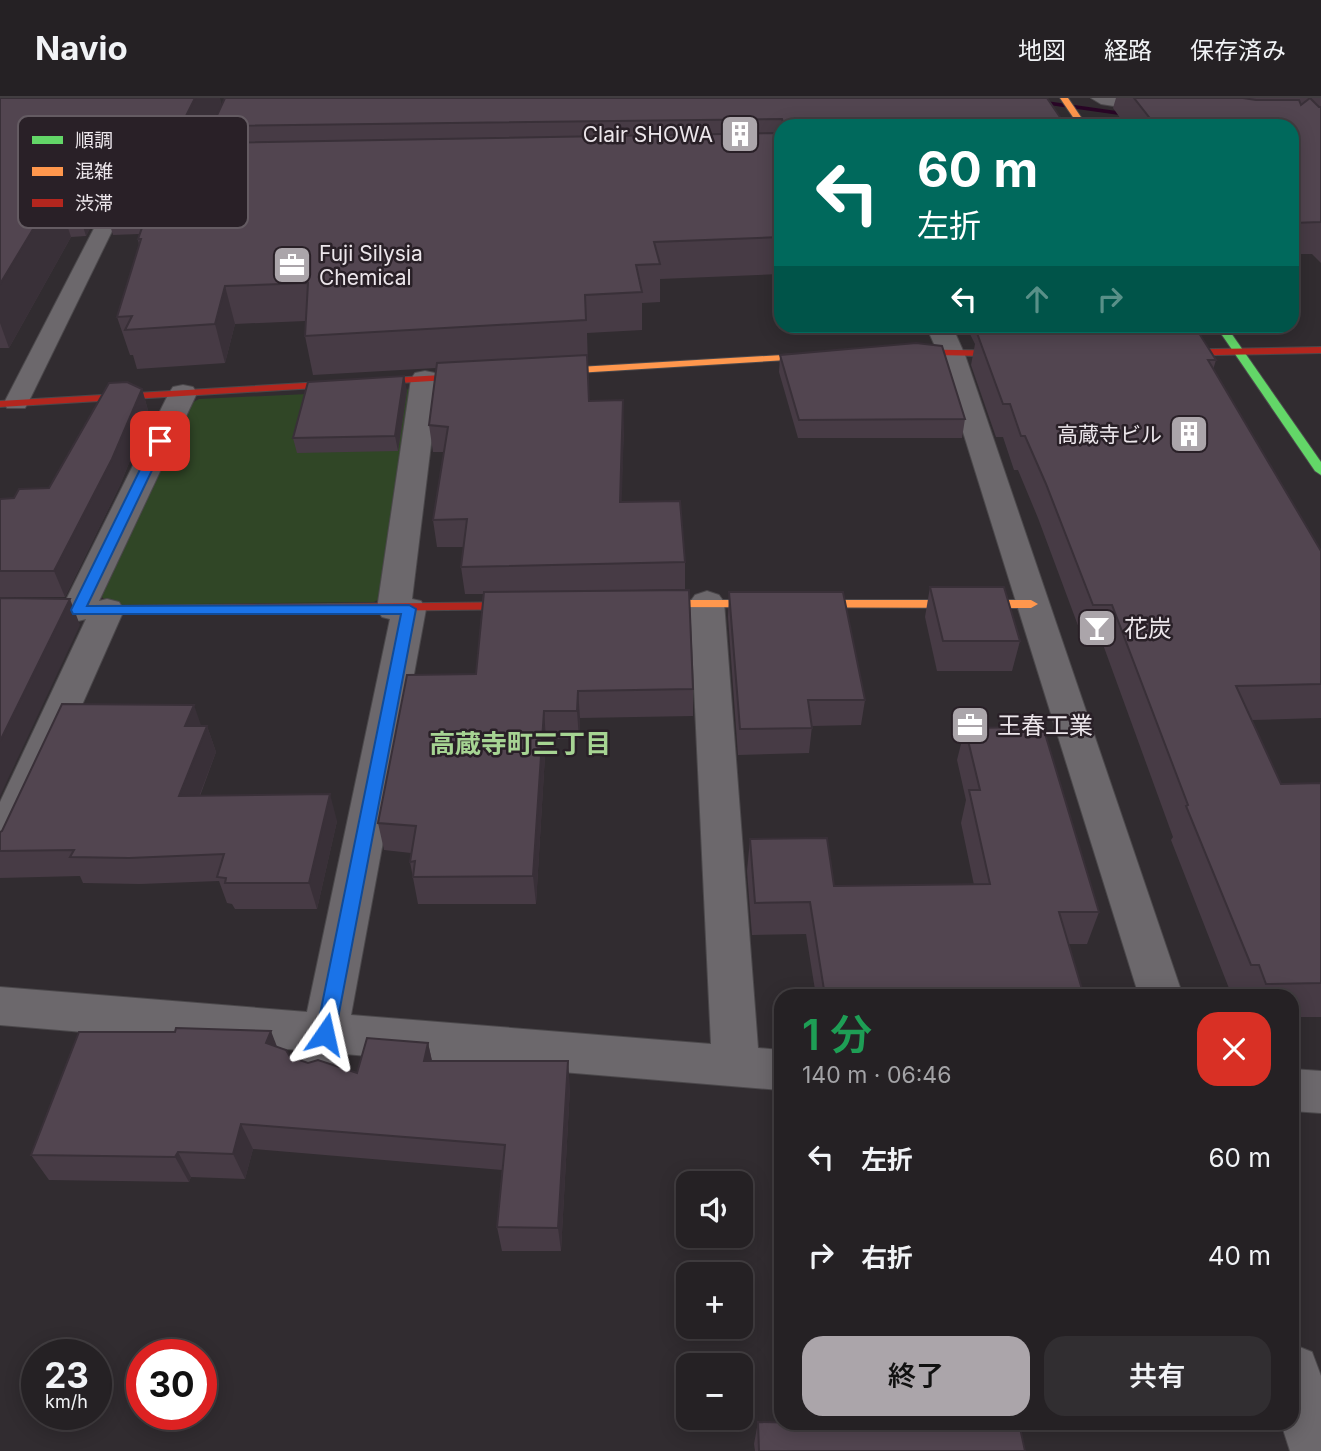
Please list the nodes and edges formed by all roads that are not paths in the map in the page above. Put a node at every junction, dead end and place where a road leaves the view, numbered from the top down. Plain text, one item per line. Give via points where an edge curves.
1 (1064, 98) edge
2 (1101, 98) edge
3 (1181, 110) edge
4 (1078, 119) edge
5 (100, 228) edge
6 (1226, 333) edge
7 (945, 340) edge
8 (1321, 350) edge
9 (1239, 352) junction
10 (881, 353) edge
11 (1143, 353) edge
12 (853, 354) edge
13 (1047, 354) edge
14 (425, 379) junction
15 (183, 393) junction
16 (8, 403) edge
17 (1321, 471) edge
18 (708, 602) junction
19 (626, 604) edge
20 (1031, 604) junction
21 (558, 606) edge
22 (401, 609) junction
23 (92, 610) junction
24 (0, 611) edge
25 (0, 845) edge
26 (1159, 989) edge
27 (0, 1006) edge
28 (322, 1051) junction
29 (736, 1068) junction
30 (774, 1070) edge
31 (1299, 1090) edge
32 (1321, 1092) edge
33 (1299, 1392) edge
34 (1320, 1451) edge

1 - 4 street
2 - 3 street
5 - 16 lane
6 - 9 street
7 - 10 street via 922,350
7 - 13 street
7 - 20 street
8 - 9 street
9 - 11 street
9 - 17 street
12 - 14 street
14 - 15 street
14 - 22 street
15 - 16 street
15 - 23 street
18 - 19 street
18 - 20 street
18 - 29 street
20 - 26 street
21 - 22 street
22 - 23 street
22 - 28 street
23 - 24 street
23 - 25 street
27 - 28 street
28 - 29 street
29 - 30 street
31 - 32 street
33 - 34 street

